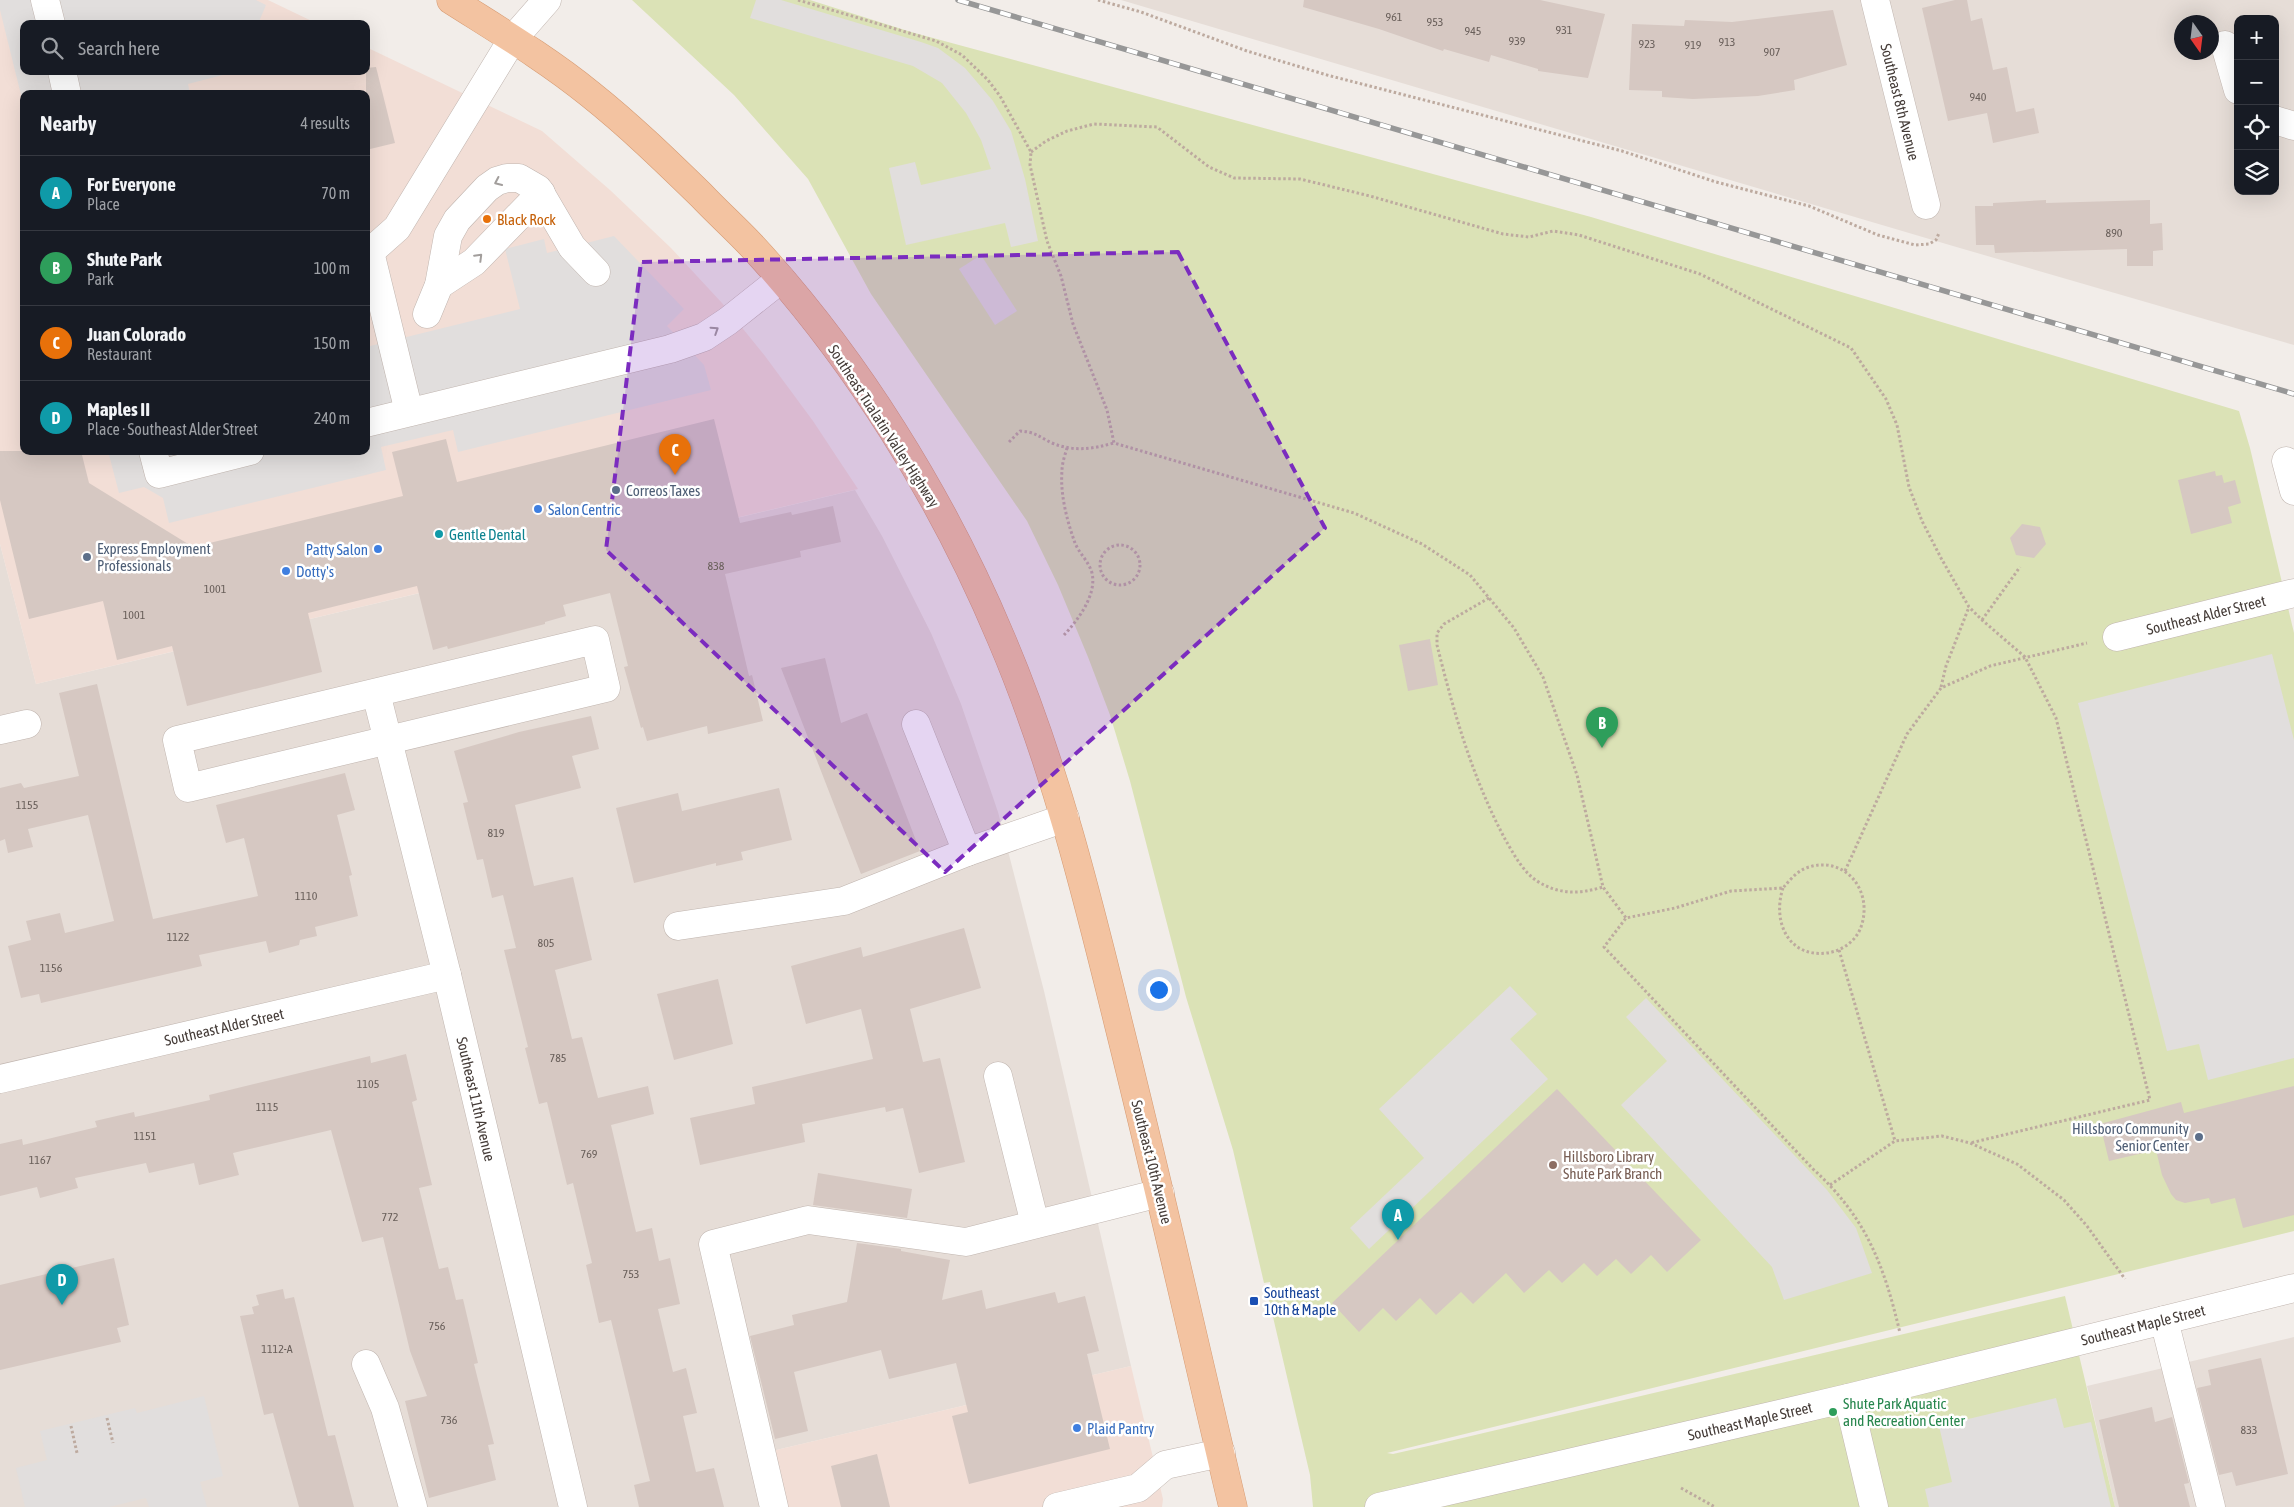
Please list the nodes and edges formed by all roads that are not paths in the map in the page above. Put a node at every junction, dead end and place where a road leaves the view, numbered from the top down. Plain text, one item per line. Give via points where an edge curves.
1 (45, 0) edge
2 (451, 0) edge
3 (518, 0) edge
4 (547, 0) edge
5 (1875, 0) edge
6 (50, 20) edge
7 (512, 40) junction
8 (2225, 46) dead end
9 (63, 75) edge
10 (2234, 76) edge
11 (67, 90) edge
12 (2279, 121) edge
13 (2294, 126) edge
14 (541, 193) junction
15 (1926, 205) road end
16 (370, 250) edge
17 (370, 260) edge
18 (596, 272) dead end
19 (781, 279) junction
20 (439, 285) junction
21 (427, 314) dead end
22 (409, 412) junction
23 (370, 422) edge
24 (154, 455) edge
25 (234, 455) edge
26 (2286, 461) dead end
27 (2294, 492) edge
28 (2294, 593) edge
29 (2117, 637) road end
30 (376, 693) junction
31 (27, 724) dead end
32 (916, 724) dead end
33 (0, 730) edge
34 (388, 741) junction
35 (1065, 818) junction
36 (967, 852) junction
37 (678, 926) dead end
38 (447, 974) junction
39 (998, 1076) dead end
40 (0, 1079) edge
41 (1160, 1193) junction
42 (1035, 1224) junction
43 (2294, 1288) edge
44 (2164, 1320) junction
45 (366, 1364) dead end
46 (1848, 1398) junction
47 (1221, 1453) junction
48 (1098, 1503) edge
49 (413, 1507) edge
50 (573, 1507) edge
51 (774, 1507) edge
52 (1057, 1507) edge
53 (1234, 1507) edge
54 (1379, 1507) edge
55 (1874, 1507) edge
56 (2211, 1507) edge

1 - 6 street
2 - 7 main road, Southeast Tualatin Valley Highway
3 - 7 street
4 - 7 street
5 - 15 street, Southeast 8th Avenue
7 - 16 street via 397,228
7 - 19 main road, Southeast Tualatin Valley Highway via 582,87 636,134 751,245
8 - 10 street
9 - 11 street
12 - 13 street
14 - 18 street via 572,247
20 -> 14 street via 474,262
14 -> 20 street via 519,178 496,181 487,188 448,236
17 - 22 street
22 -> 19 street via 670,350 704,337
19 - 35 main road, Southeast Tualatin Valley Highway via 861,383 924,484 975,580 1025,695
20 - 21 street
22 - 23 street
24 - 25 street via 159,474
26 - 27 street
28 - 29 street, Southeast Alder Street
30 - 34 street, Southeast 11th Avenue
30 - 34 street via 177,740 188,788
30 - 34 street via 595,640 606,688
31 - 33 street
32 - 36 street
34 - 38 street, Southeast 11th Avenue
35 - 36 street
35 - 41 main road, Southeast 10th Avenue
36 - 37 street via 844,902
38 - 40 street, Southeast Alder Street
38 - 50 street, Southeast 11th Avenue
39 - 42 street
41 - 42 street
41 - 47 main road, Southeast 10th Avenue
42 - 51 street via 966,1242 808,1220 713,1244
43 - 44 street, Southeast Maple Street
44 - 46 street, Southeast Maple Street
44 - 56 street
45 - 49 street via 385,1408
46 - 54 street, Southeast Maple Street
46 - 55 street
47 - 48 street via 1165,1465 1138,1488
47 - 53 main road, Southeast 10th Avenue
48 - 52 street

